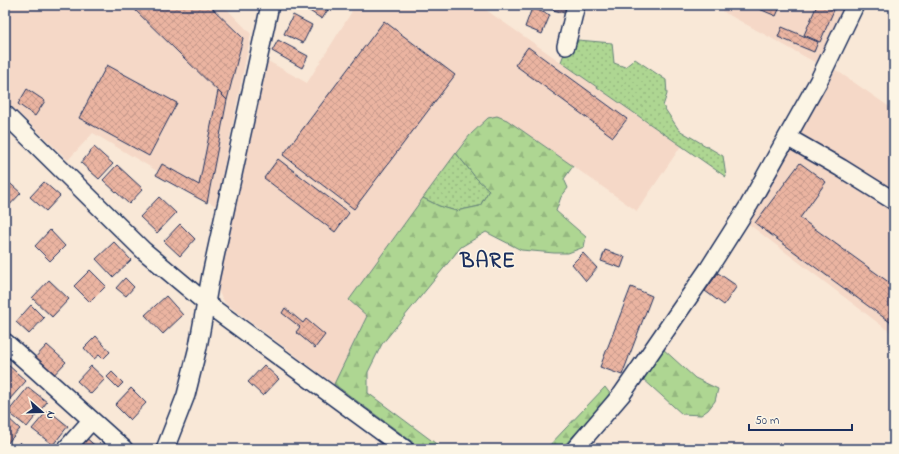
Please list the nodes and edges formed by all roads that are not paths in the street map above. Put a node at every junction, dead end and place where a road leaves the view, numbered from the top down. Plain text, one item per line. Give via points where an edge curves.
1 (270, 5) edge
2 (576, 5) edge
3 (855, 5) edge
4 (566, 46) dead end
5 (5, 114) edge
6 (787, 137) junction
7 (894, 201) edge
8 (206, 303) junction
9 (5, 342) edge
10 (91, 421) junction
11 (66, 449) edge
12 (124, 449) edge
13 (165, 449) edge
14 (405, 449) edge
15 (575, 449) edge

1 - 8 street
2 - 4 street
3 - 6 street via 818,82
5 - 8 street via 144,251
6 - 7 street
6 - 15 street via 749,205 709,268 622,394
8 - 13 street via 186,395
8 - 14 street
9 - 10 street
10 - 11 street
10 - 12 street

